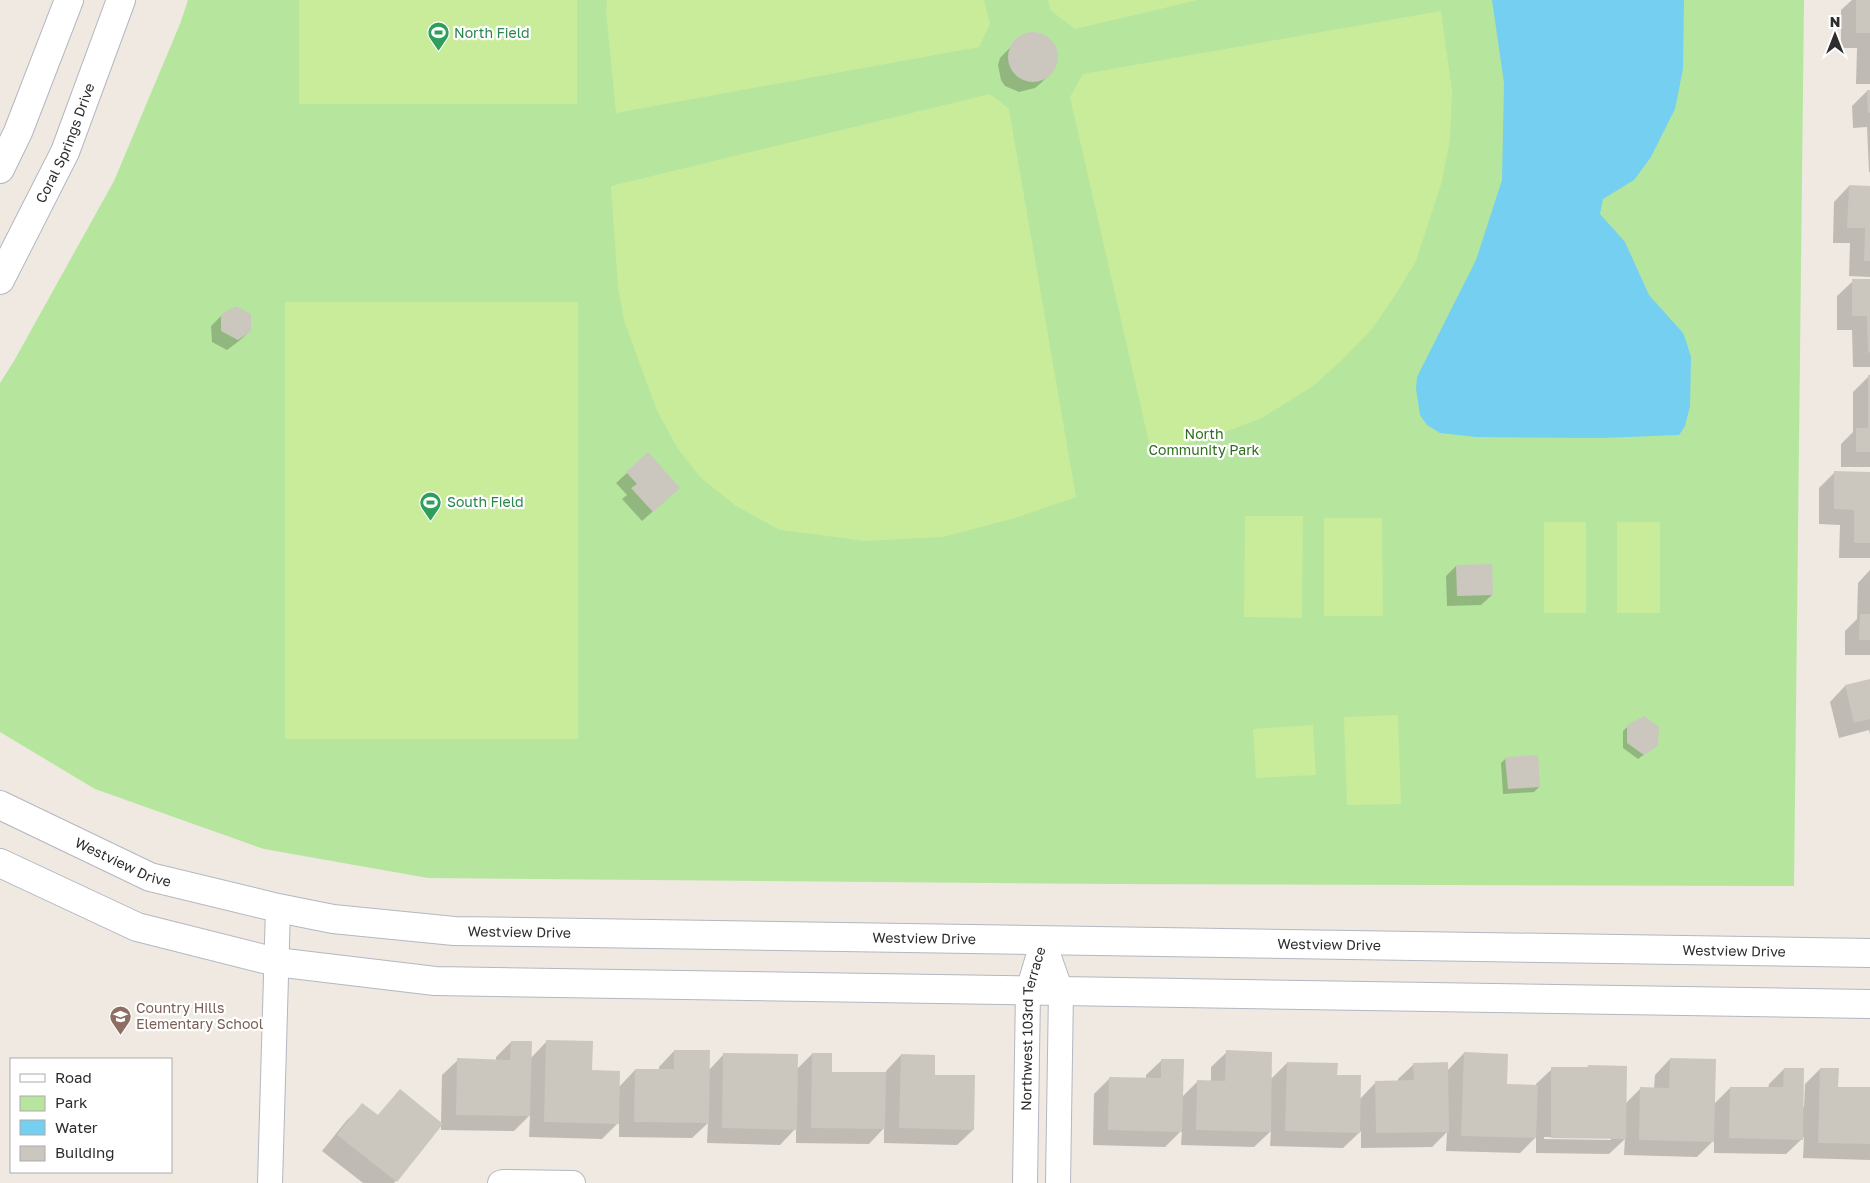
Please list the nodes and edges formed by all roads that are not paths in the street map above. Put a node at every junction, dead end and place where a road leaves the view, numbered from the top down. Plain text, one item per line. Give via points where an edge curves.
1 (68, 0) edge
2 (121, 0) edge
3 (0, 169) edge
4 (0, 280) edge
5 (0, 805) edge
6 (0, 863) edge
7 (278, 908) junction
8 (1043, 940) junction
9 (1870, 953) edge
10 (276, 962) junction
11 (1028, 991) junction
12 (1061, 991) junction
13 (1870, 1004) edge
14 (270, 1183) edge
15 (500, 1183) edge
16 (573, 1183) edge
17 (1025, 1183) edge
18 (1058, 1183) edge

1 - 3 street via 18,132
2 - 4 street, Coral Springs Drive via 65,152
5 - 7 street, Westview Drive via 150,877
6 - 10 street via 137,927
7 - 8 street, Westview Drive via 333,919 454,931
7 - 10 street
8 - 9 street, Westview Drive
8 - 11 street, Northwest 103rd Terrace
8 - 12 street, Northwest 103rd Terrace
10 - 11 street via 435,981
10 - 14 street
11 - 12 street
11 - 17 street, Northwest 103rd Terrace
12 - 13 street
12 - 18 street, Northwest 103rd Terrace
15 - 16 street

